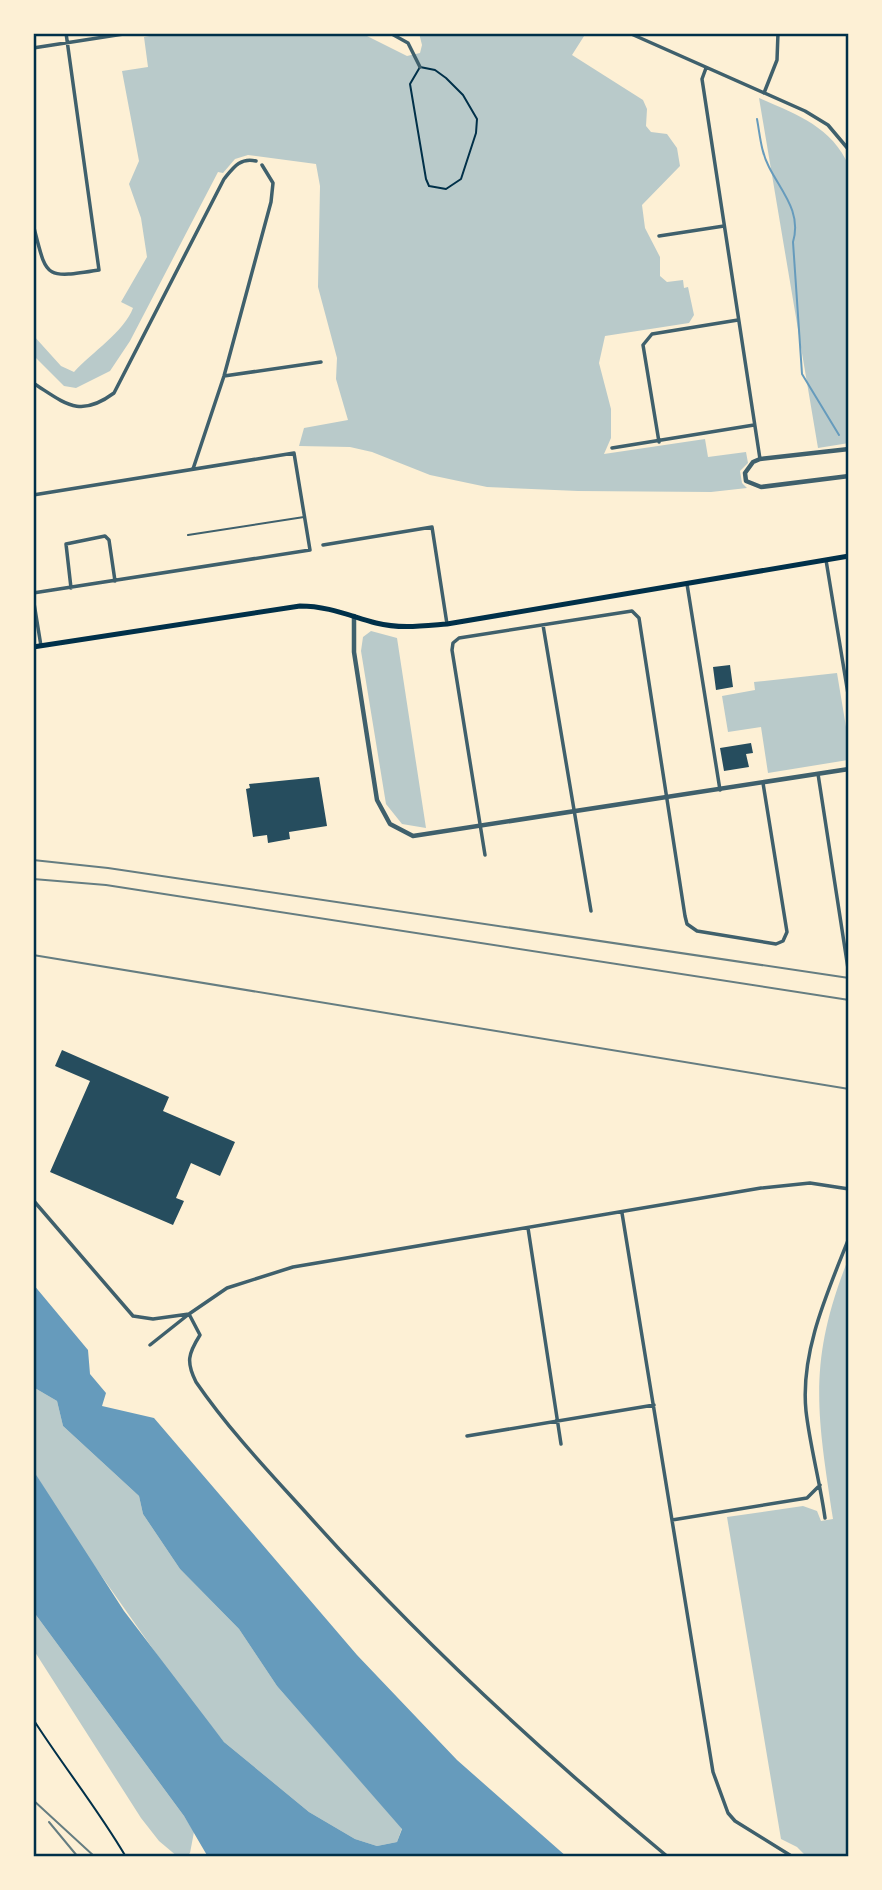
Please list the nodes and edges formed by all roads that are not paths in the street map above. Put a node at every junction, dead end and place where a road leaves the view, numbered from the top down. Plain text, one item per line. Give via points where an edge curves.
1 (66, 33) edge
2 (130, 33) edge
3 (629, 33) edge
4 (778, 33) edge
5 (394, 34) edge
6 (65, 43) junction
7 (33, 48) edge
8 (420, 67) road end
9 (706, 68) junction
10 (764, 93) junction
11 (849, 150) edge
12 (256, 161) dead end
13 (262, 165) dead end
14 (33, 224) edge
15 (724, 226) junction
16 (659, 236) dead end
17 (738, 320) junction
18 (321, 362) dead end
19 (224, 376) junction
20 (33, 383) edge
21 (754, 425) junction
22 (659, 442) junction
23 (612, 449) dead end
24 (849, 449) edge
25 (760, 459) junction
26 (193, 469) junction
27 (849, 476) edge
28 (33, 495) edge
29 (304, 517) junction
30 (188, 535) dead end
31 (323, 545) dead end
32 (849, 556) edge
33 (826, 560) junction
34 (115, 581) junction
35 (687, 584) junction
36 (71, 588) junction
37 (33, 595) edge
38 (354, 616) junction
39 (447, 624) junction
40 (543, 625) junction
41 (41, 646) junction
42 (33, 648) edge
43 (849, 700) edge
44 (849, 769) edge
45 (818, 774) junction
46 (763, 783) junction
47 (720, 790) junction
48 (668, 798) junction
49 (573, 813) junction
50 (480, 828) junction
51 (485, 855) dead end
52 (591, 911) dead end
53 (849, 975) edge
54 (849, 1189) edge
55 (33, 1200) edge
56 (622, 1213) junction
57 (528, 1228) junction
58 (849, 1238) edge
59 (188, 1314) junction
60 (150, 1345) dead end
61 (654, 1405) junction
62 (557, 1423) junction
63 (467, 1436) dead end
64 (561, 1444) dead end
65 (820, 1484) junction
66 (825, 1518) dead end
67 (672, 1520) junction
68 (668, 1857) edge
69 (793, 1857) edge

1 - 6 street
2 - 6 street
3 - 9 street
4 - 10 street via 777,60
5 - 8 street via 408,43
6 - 7 street
6 - 14 street via 99,270 59,277 50,272 43,263
9 - 10 street
9 - 15 street via 702,79
10 - 11 street via 828,125
12 - 20 street via 235,164 224,179 114,393 99,404 72,407
13 - 19 street via 273,183 271,202
15 - 16 street
15 - 17 street
17 - 21 street
17 - 22 street via 652,334 643,345
18 - 19 street
19 - 26 street
21 - 22 street
21 - 25 street
22 - 23 street
24 - 25 street
25 - 27 street via 745,473 752,485
26 - 28 street
26 - 29 street via 294,453
29 - 30 lane
29 - 34 street via 310,550
31 - 39 street via 432,527
32 - 33 main road
33 - 35 main road
33 - 43 street
34 - 36 street
34 - 36 street via 105,536 66,544
35 - 39 main road
35 - 47 street
36 - 37 street
37 - 41 street
38 - 39 main road via 407,628
38 - 41 main road via 300,607
38 - 50 street via 354,652 377,800 390,824 425,837
40 - 48 street via 632,611 639,618
40 - 49 street
40 - 50 street via 459,638 453,643
41 - 42 main road
44 - 45 street
45 - 46 street
45 - 53 street
46 - 47 street
46 - 48 street via 787,932 776,944 697,932 687,925
47 - 48 street
48 - 49 street
49 - 50 street
49 - 52 street
50 - 51 street
54 - 56 street via 810,1183 761,1188
55 - 59 street via 133,1317
56 - 57 street
56 - 61 street
57 - 59 street via 293,1267 228,1288
57 - 62 street
58 - 65 street via 825,1298 806,1374 806,1410
59 - 60 street
59 - 68 street via 200,1335 188,1353 196,1382 278,1482 478,1690
61 - 62 street
61 - 67 street
62 - 63 street
62 - 64 street
65 - 66 street
65 - 67 street via 807,1498
67 - 69 street via 713,1772 735,1821

